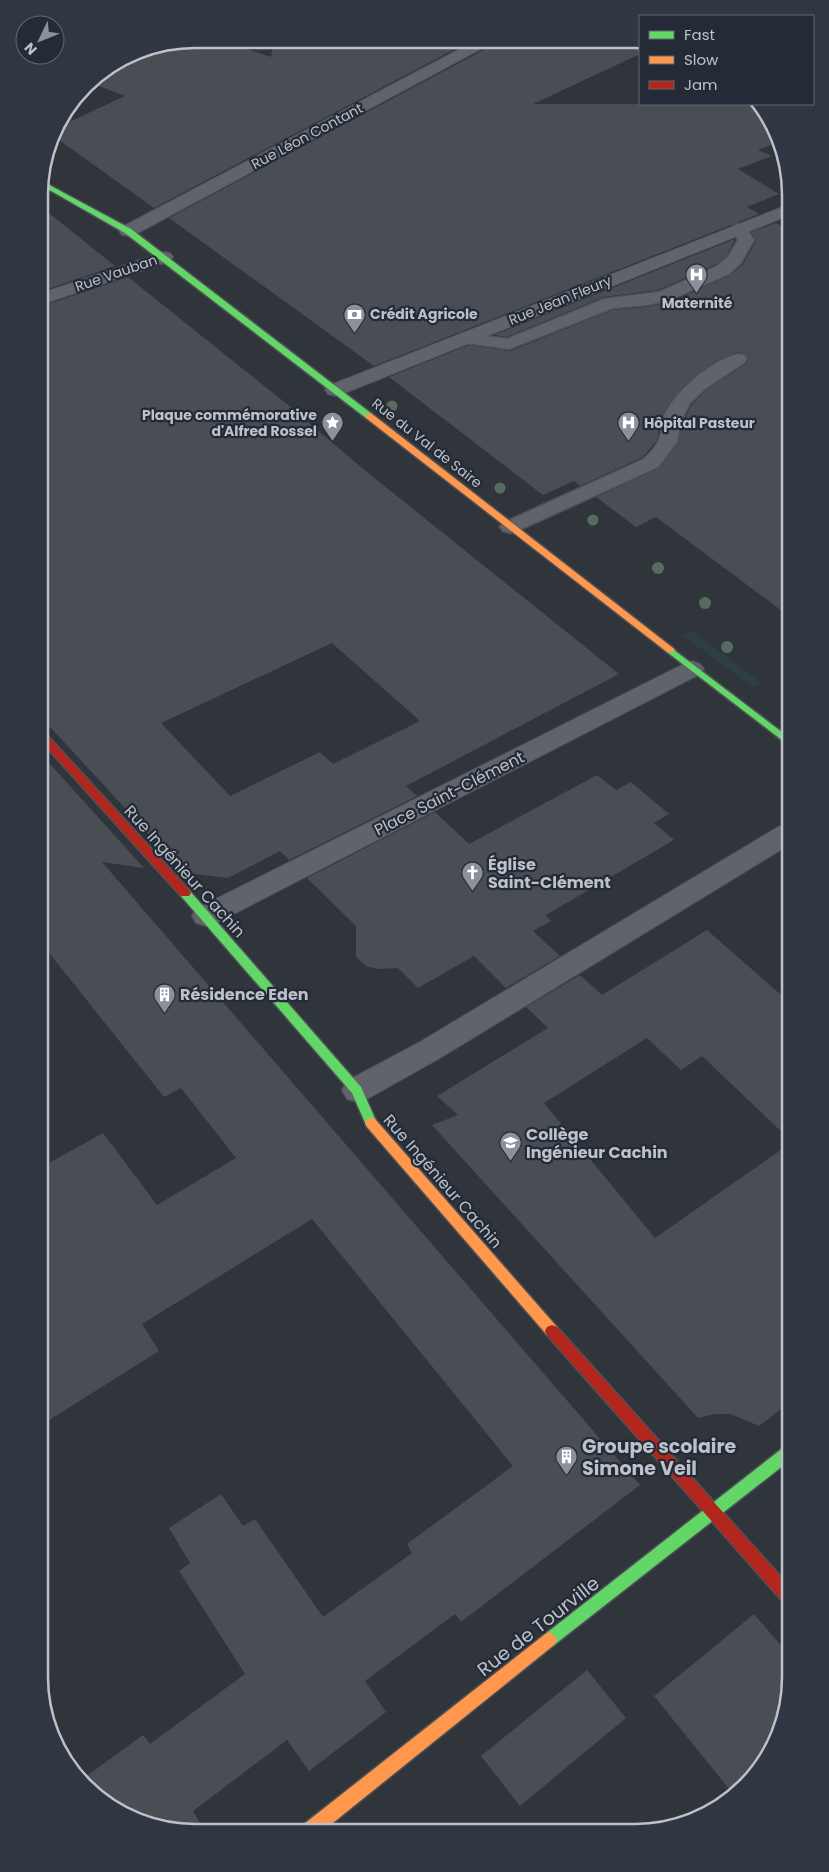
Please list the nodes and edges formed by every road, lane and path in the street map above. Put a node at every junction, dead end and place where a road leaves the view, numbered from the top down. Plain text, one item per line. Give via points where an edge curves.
1 (474, 47) edge
2 (48, 186) edge
3 (782, 212) edge
4 (739, 229) junction
5 (128, 231) junction
6 (164, 257) junction
7 (48, 297) edge
8 (466, 338) junction
9 (738, 359) dead end
10 (335, 390) junction
11 (510, 527) junction
12 (692, 669) junction
13 (782, 737) edge
14 (48, 742) edge
15 (782, 837) edge
16 (206, 916) junction
17 (357, 1090) junction
18 (781, 1458) edge
19 (712, 1511) junction
20 (781, 1589) edge
21 (318, 1824) edge

1 - 5 street, Rue Léon Contant
2 - 5 main road, Rue du Val de Saire
3 - 4 street, Rue Jean Fleury
4 - 8 street, Rue Jean Fleury
4 - 8 lane via 746,240 735,260 706,279 664,296 610,303 509,344
5 - 6 main road, Rue du Val de Saire
6 - 7 street, Rue Vauban
6 - 10 main road, Rue du Val de Saire
8 - 10 street, Rue Jean Fleury
9 - 11 lane via 690,392 671,420 670,436 664,449 651,463
10 - 11 main road, Rue du Val de Saire
11 - 12 main road, Rue du Val de Saire
12 - 13 main road, Rue du Val de Saire
12 - 16 street, Place Saint-Clément
14 - 16 main road, Rue Ingénieur Cachin
15 - 17 street via 430,1050
16 - 17 main road, Rue Ingénieur Cachin
17 - 19 main road, Rue Ingénieur Cachin via 369,1121 394,1152
18 - 19 main road, Rue de Tourville
19 - 20 main road, Rue Ingénieur Cachin
19 - 21 main road, Rue de Tourville

